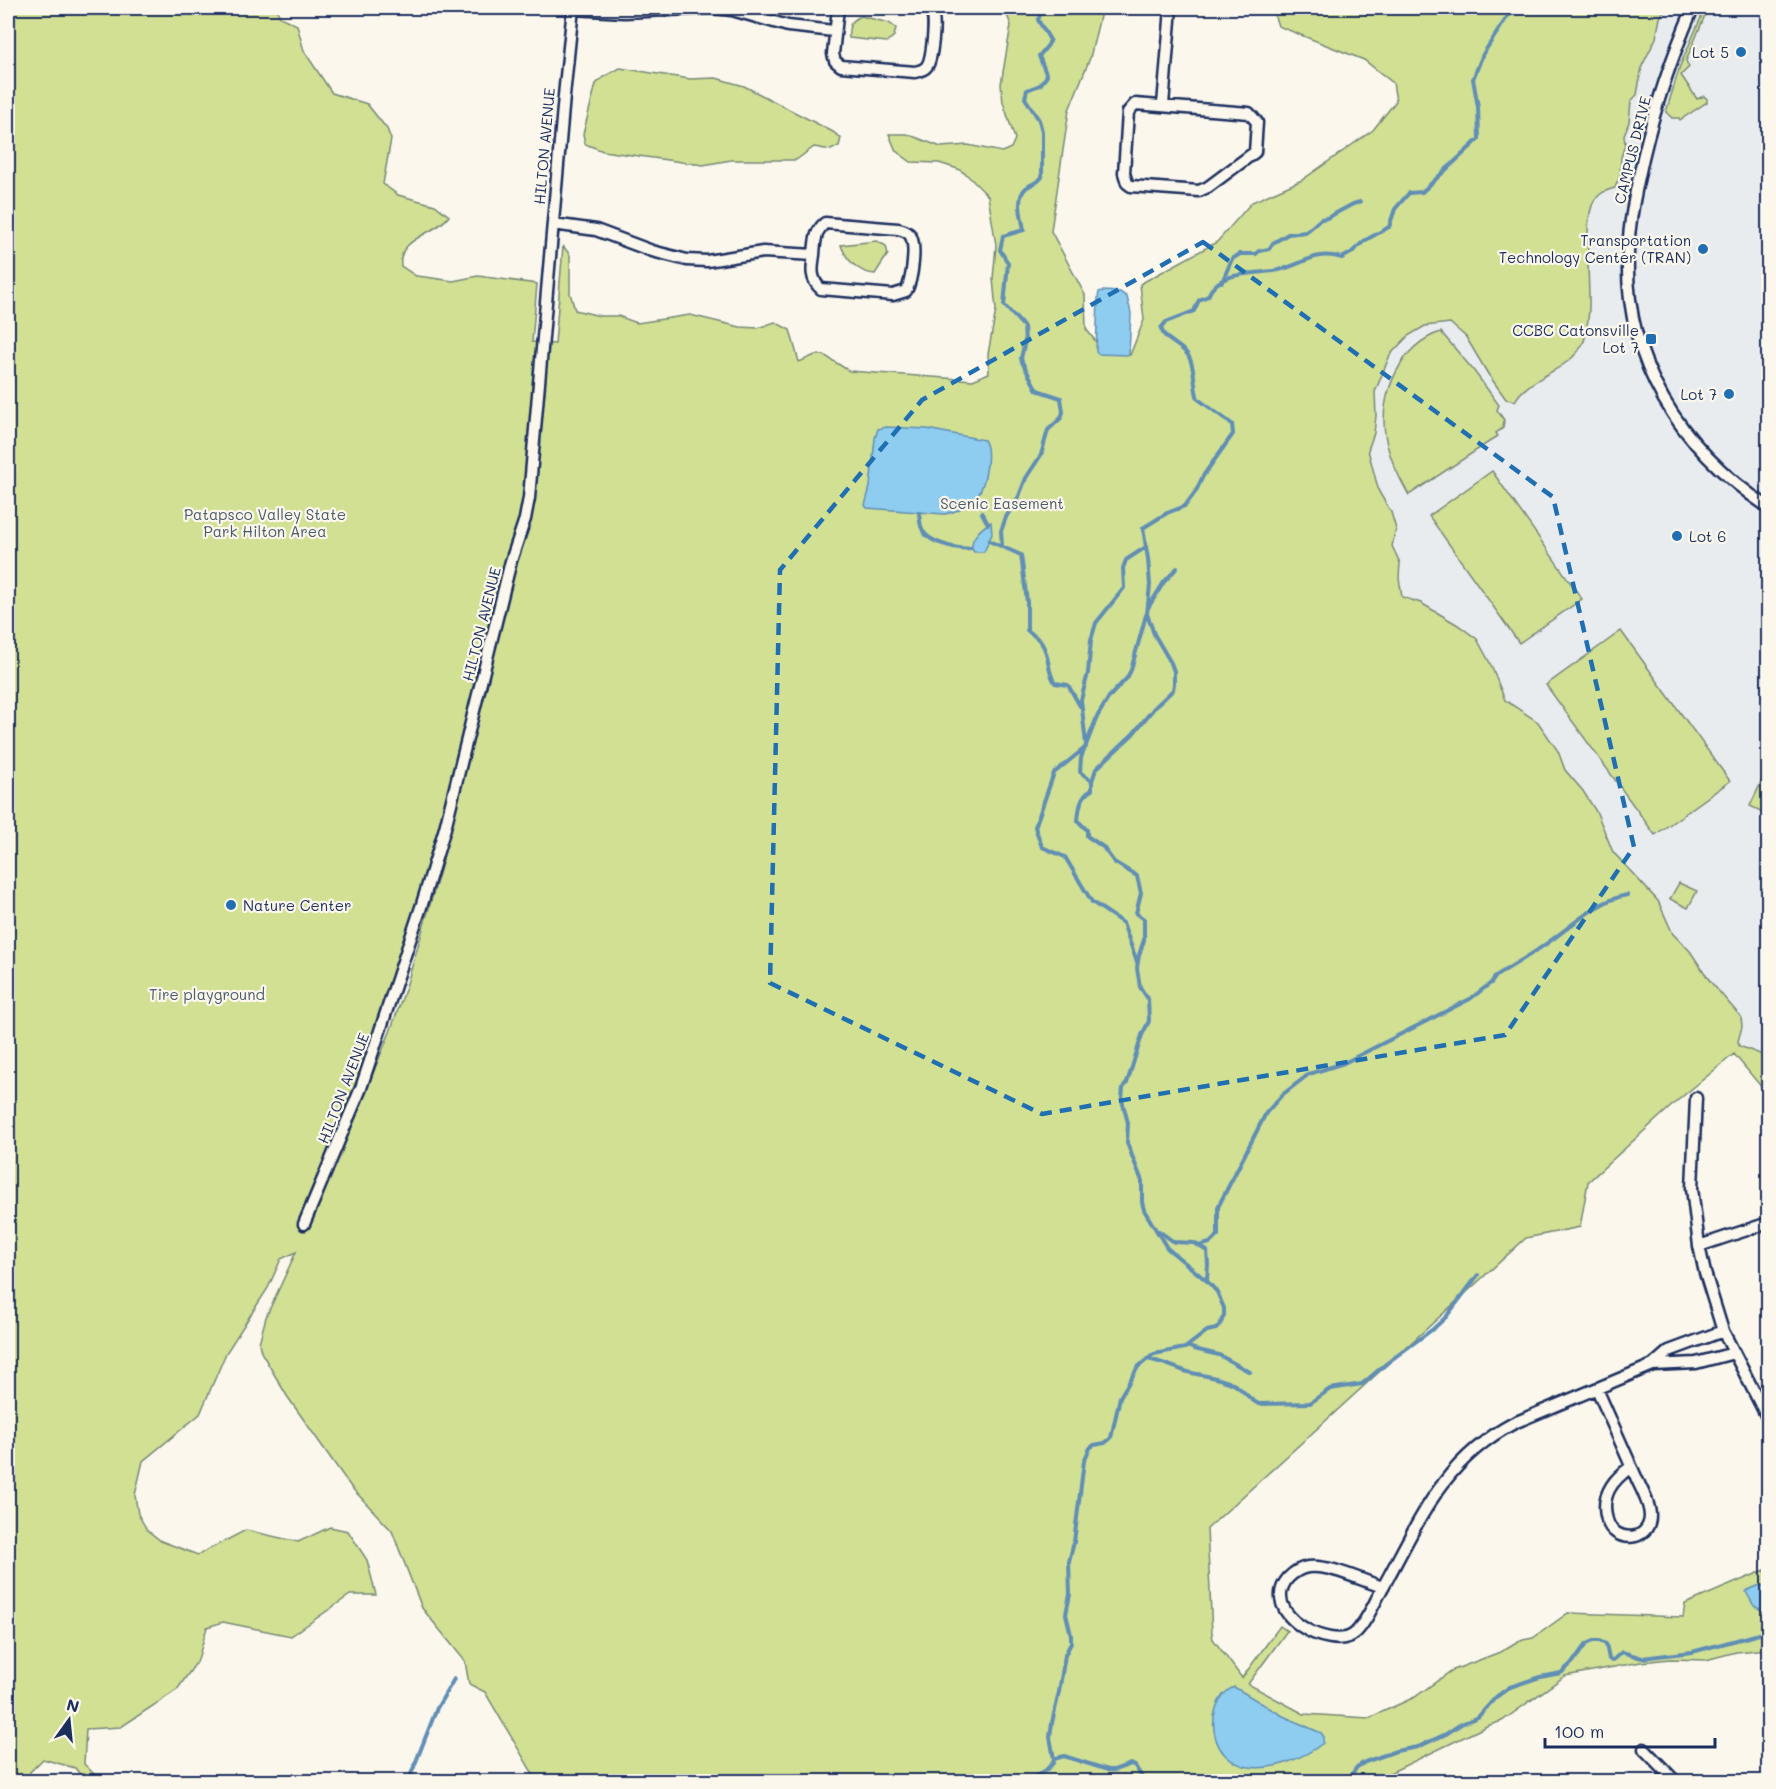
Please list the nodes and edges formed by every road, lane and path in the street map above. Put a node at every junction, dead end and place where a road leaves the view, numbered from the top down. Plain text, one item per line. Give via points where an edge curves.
1 (573, 8) edge
2 (838, 8) edge
3 (925, 8) edge
4 (1171, 8) edge
5 (1693, 8) edge
6 (834, 31) junction
7 (1163, 105) junction
8 (553, 224) junction
9 (814, 255) junction
10 (1768, 507) edge
11 (1696, 1098) dead end
12 (1768, 1223) edge
13 (304, 1224) dead end
14 (1699, 1246) junction
15 (1723, 1330) junction
16 (1734, 1353) junction
17 (1653, 1365) junction
18 (1597, 1389) junction
19 (1765, 1406) edge
20 (1768, 1419) edge
21 (1631, 1467) junction
22 (1383, 1587) junction
23 (1644, 1749) dead end
24 (1676, 1782) edge

1 - 6 street via 624,12 712,8 788,26
1 - 8 street, HILTON AVENUE
2 - 6 street
3 - 6 street via 934,20 931,58 923,70 841,66 833,54
4 - 7 street
5 - 10 street, CAMPUS DRIVE via 1660,97 1638,183 1628,251 1630,302 1641,351 1656,388 1671,411 1711,462
7 - 7 street via 1249,113 1257,122 1255,152 1199,191 1131,186 1124,173 1128,112 1136,104
8 - 9 street via 596,230 687,260 778,252
8 - 13 street, HILTON AVENUE via 525,519 446,828 361,1088
9 - 9 street via 816,235 825,223 907,231 914,244 910,284 906,291 893,295 822,289 815,283 812,271
11 - 14 street via 1692,1188
12 - 14 street
14 - 15 street
15 - 16 street
15 - 17 street via 1669,1351
16 - 17 street via 1696,1364
16 - 19 street
17 - 18 street
18 - 21 street
18 - 22 street via 1514,1423 1474,1449 1446,1477
19 - 20 street
21 - 21 street via 1650,1518 1642,1533 1627,1538 1611,1530 1605,1509 1609,1486
22 - 22 street via 1307,1567 1286,1581 1280,1598 1286,1614 1295,1622 1327,1639 1338,1640 1359,1628
23 - 24 street

